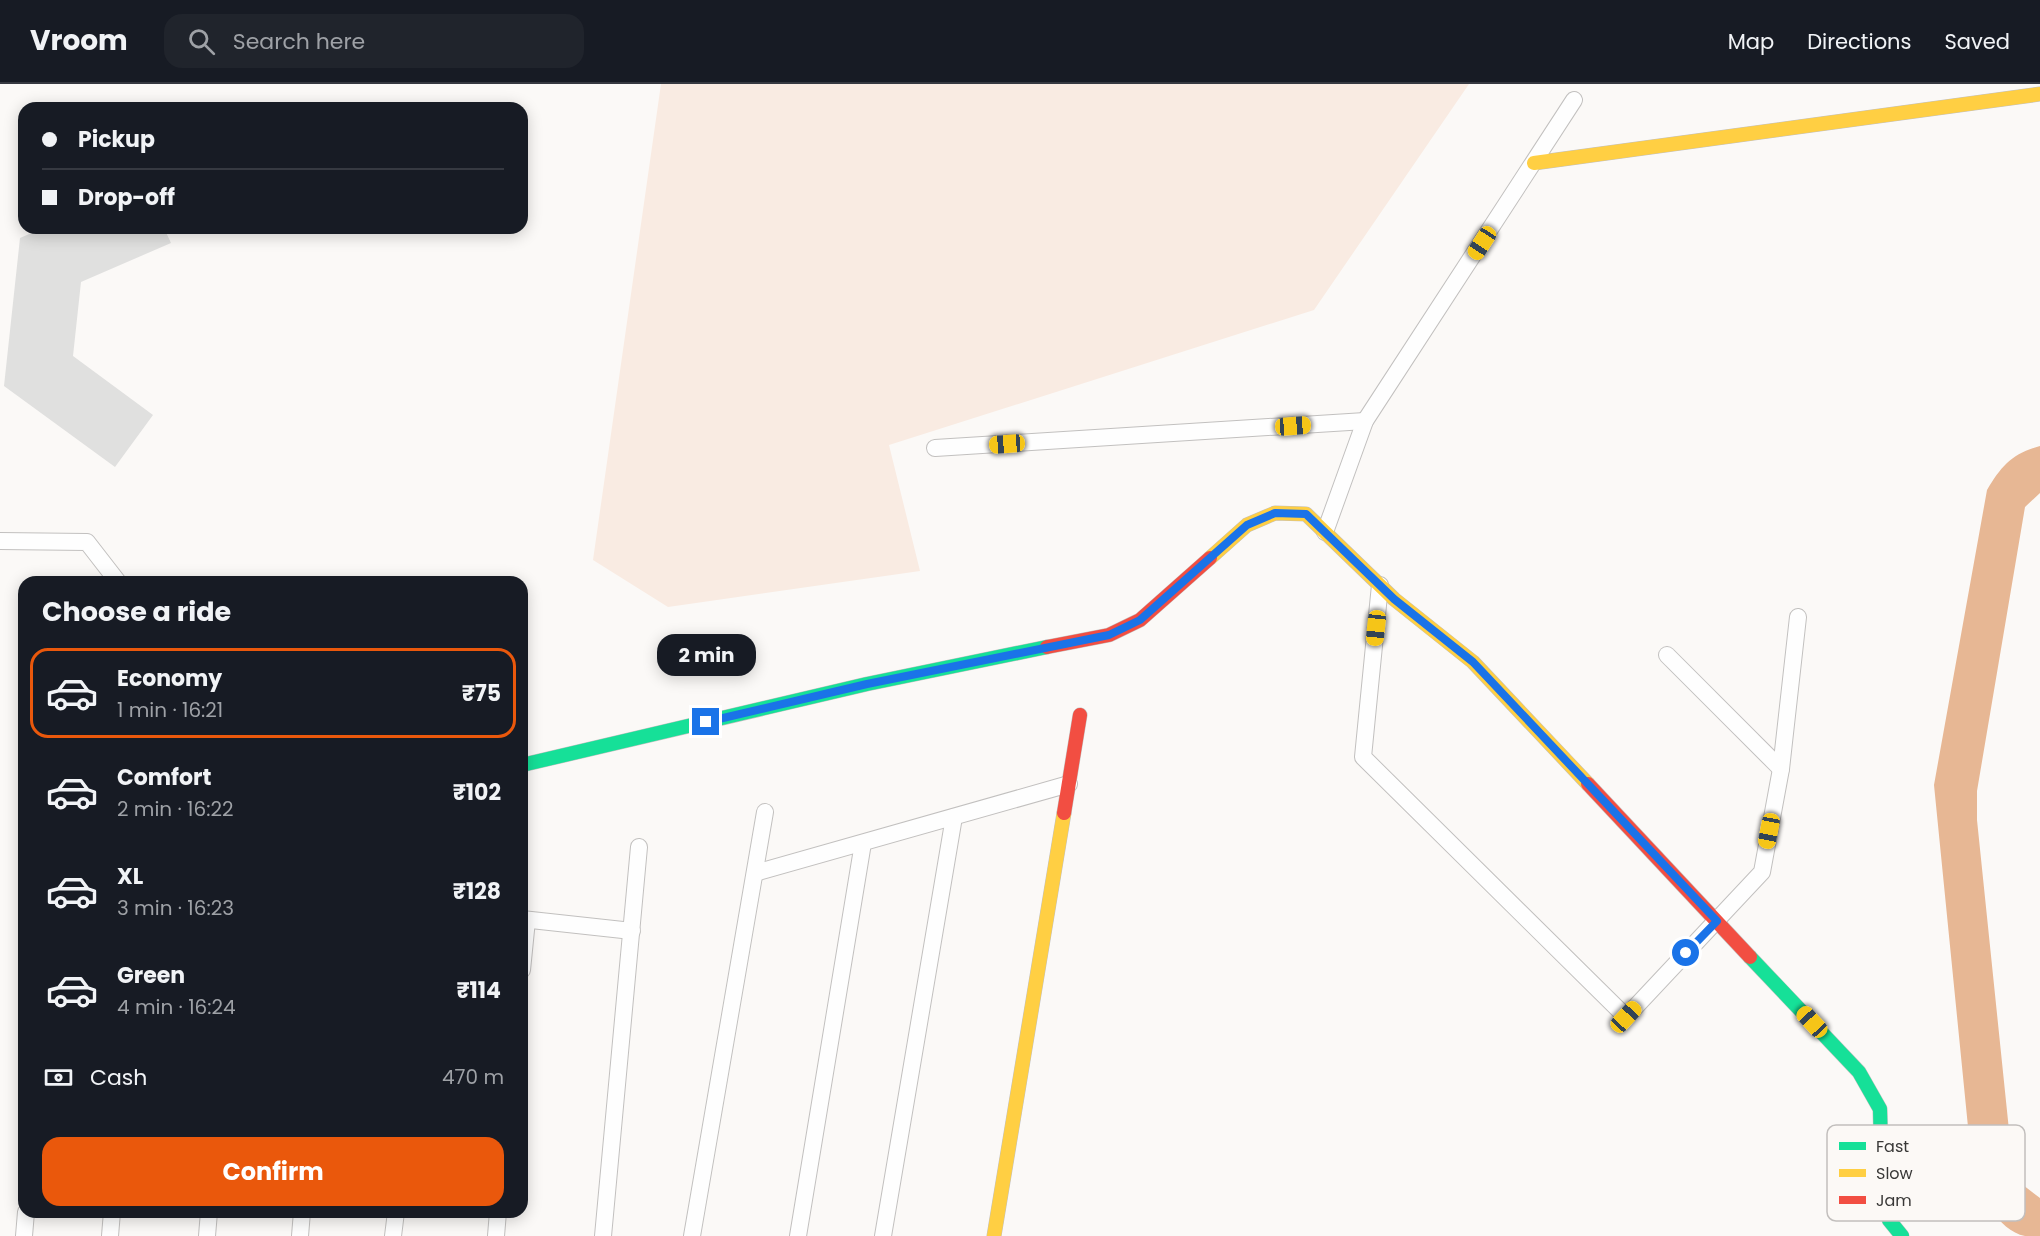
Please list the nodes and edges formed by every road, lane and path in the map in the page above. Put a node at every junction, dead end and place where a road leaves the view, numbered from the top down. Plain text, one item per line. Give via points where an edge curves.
1 (2040, 94) edge
2 (1574, 100) dead end
3 (1534, 163) junction
4 (1365, 421) junction
5 (935, 448) dead end
6 (1326, 532) junction
7 (0, 541) edge
8 (113, 576) edge
9 (1380, 585) junction
10 (1798, 617) dead end
11 (1667, 655) dead end
12 (1080, 715) dead end
13 (528, 764) edge
14 (1781, 769) junction
15 (1069, 784) junction
16 (765, 812) dead end
17 (954, 817) junction
18 (862, 843) junction
19 (639, 847) dead end
20 (755, 873) junction
21 (528, 920) edge
22 (1717, 921) junction
23 (632, 931) junction
24 (1880, 1125) edge
25 (26, 1218) edge
26 (112, 1218) edge
27 (208, 1218) edge
28 (302, 1218) edge
29 (395, 1218) edge
30 (498, 1218) edge
31 (1890, 1221) edge
32 (24, 1236) edge
33 (110, 1236) edge
34 (207, 1236) edge
35 (300, 1236) edge
36 (393, 1236) edge
37 (496, 1236) edge
38 (603, 1236) edge
39 (692, 1236) edge
40 (798, 1236) edge
41 (883, 1236) edge
42 (994, 1236) edge
43 (1902, 1236) edge

1 - 3 street
2 - 3 street
3 - 4 street
4 - 5 street
4 - 6 street
6 - 9 street
6 - 13 street via 1306,514 1275,513 1247,525 1140,620 1109,635 867,684
7 - 8 street via 87,542
9 - 22 street via 1473,662
9 - 22 street via 1363,757 1626,1017
10 - 14 street
11 - 14 street
12 - 15 street
14 - 22 street via 1762,873
15 - 17 street
15 - 42 street
16 - 20 street
17 - 18 street
17 - 41 street
18 - 20 street
18 - 40 street
19 - 23 street
20 - 39 street
21 - 23 street
22 - 24 street via 1859,1072 1880,1109
23 - 38 street
25 - 32 street
26 - 33 street
27 - 34 street
28 - 35 street
29 - 36 street
30 - 37 street
31 - 43 street

